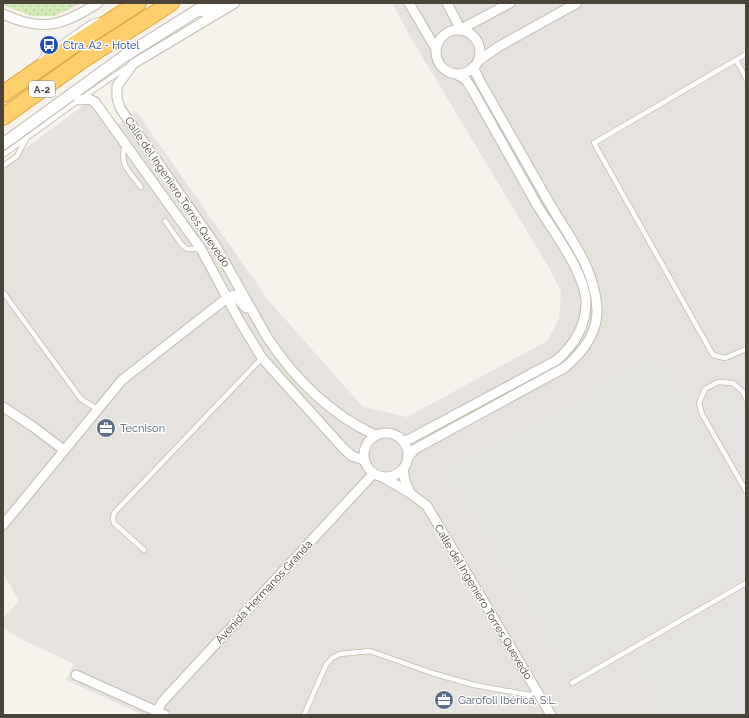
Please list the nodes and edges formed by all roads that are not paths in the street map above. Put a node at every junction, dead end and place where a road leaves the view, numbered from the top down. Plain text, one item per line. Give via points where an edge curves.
1 (98, 3) edge
2 (138, 3) edge
3 (171, 3) edge
4 (209, 3) edge
5 (220, 3) edge
6 (235, 3) edge
7 (409, 3) edge
8 (447, 3) edge
9 (510, 3) edge
10 (577, 3) edge
11 (3, 14) edge
12 (461, 30) junction
13 (436, 49) junction
14 (746, 54) edge
15 (123, 57) junction
16 (736, 60) junction
17 (133, 64) junction
18 (476, 64) junction
19 (456, 74) junction
20 (746, 78) edge
21 (3, 94) edge
22 (79, 100) junction
23 (3, 117) edge
24 (27, 138) junction
25 (3, 144) edge
26 (125, 144) junction
27 (3, 156) edge
28 (3, 166) edge
29 (140, 186) dead end
30 (165, 222) dead end
31 (201, 250) junction
32 (3, 292) edge
33 (227, 298) junction
34 (258, 321) junction
35 (746, 349) edge
36 (262, 358) junction
37 (746, 398) edge
38 (3, 407) edge
39 (97, 409) junction
40 (375, 435) junction
41 (403, 441) junction
42 (64, 450) junction
43 (408, 457) junction
44 (364, 460) junction
45 (403, 469) junction
46 (373, 474) junction
47 (384, 478) junction
48 (746, 492) edge
49 (410, 493) junction
50 (3, 524) edge
51 (144, 550) dead end
52 (746, 583) edge
53 (76, 675) dead end
54 (572, 683) dead end
55 (536, 691) junction
56 (161, 713) edge
57 (304, 715) edge
58 (551, 715) edge

1 - 11 street via 63,22 48,24 32,25
2 - 21 highway, A-2
3 - 23 highway, A-2
4 - 15 street
5 - 15 street
6 - 17 street
7 - 13 street
8 - 12 street
9 - 12 street
10 - 18 street via 498,47
12 - 13 street via 447,32
12 - 18 street via 474,36 478,42 480,55
13 - 19 street via 441,65 445,70
14 - 16 lane
15 - 25 street
16 - 20 lane
16 - 35 lane via 594,143 713,355 725,358
17 - 22 lane
17 - 34 street, Calle del Ingeniero Torres Quevedo via 117,86 120,108 214,243
18 - 19 street
18 - 43 street via 482,85 587,265 595,289 597,310 593,333 584,348 564,368 415,449
19 - 41 street via 466,80 473,91 576,270 584,289 586,304 575,341 558,360
22 - 24 lane
22 - 26 street, Calle del Ingeniero Torres Quevedo via 89,99 95,102
24 - 27 lane
24 - 28 lane via 17,156
26 - 29 lane via 122,159
26 - 31 street, Calle del Ingeniero Torres Quevedo
30 - 31 lane via 182,245
31 - 33 street, Calle del Ingeniero Torres Quevedo
32 - 39 lane via 81,399
33 - 34 street via 234,295
33 - 36 street, Calle del Ingeniero Torres Quevedo
33 - 39 street via 122,380
34 - 40 street, Calle del Ingeniero Torres Quevedo via 274,348 322,401 360,428
36 - 44 street, Calle del Ingeniero Torres Quevedo via 344,449 352,456
36 - 51 lane via 114,513 114,523
37 - 48 lane via 733,383 718,382 705,389 699,403 702,414
38 - 42 street
39 - 42 street
40 - 41 street via 387,432
40 - 44 street via 364,448
41 - 43 street
42 - 50 street
43 - 45 street
44 - 46 street
45 - 47 street via 393,476
45 - 49 street
46 - 47 street
46 - 56 street, Avenida Hermanos Granda via 162,702
47 - 49 street, Calle del Ingeniero Torres Quevedo
49 - 55 street, Calle del Ingeniero Torres Quevedo via 427,506
52 - 54 lane
53 - 56 street
55 - 57 lane via 530,695 474,685 370,651 340,654 326,665
55 - 58 street, Calle del Ingeniero Torres Quevedo

